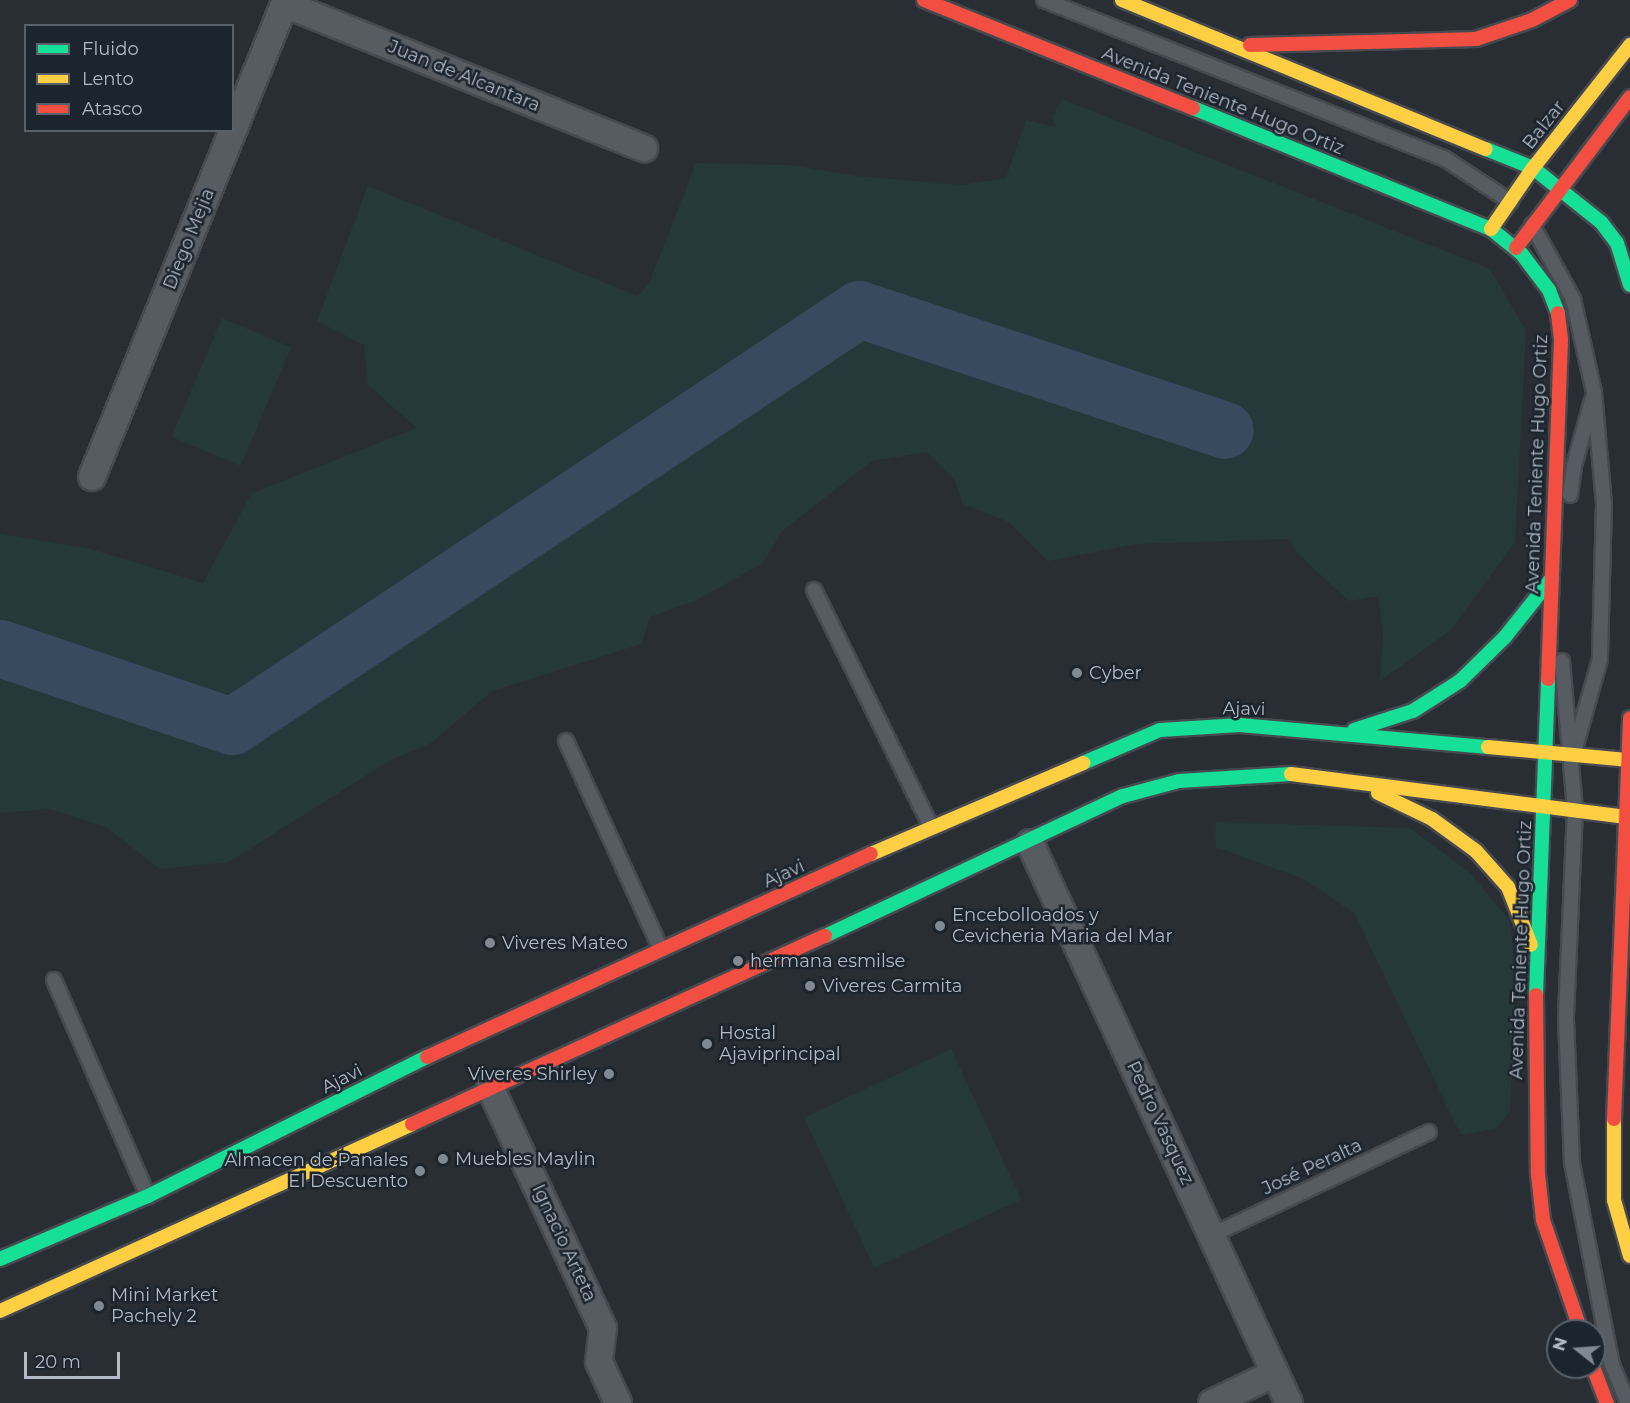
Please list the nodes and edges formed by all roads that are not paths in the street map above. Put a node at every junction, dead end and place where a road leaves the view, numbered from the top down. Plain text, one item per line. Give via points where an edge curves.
1 (924, 0) edge
2 (1044, 0) edge
3 (1122, 0) edge
4 (1570, 0) edge
5 (286, 2) edge
6 (1234, 45) junction
7 (1630, 45) edge
8 (1630, 97) edge
9 (234, 129) edge
10 (233, 132) edge
11 (644, 148) dead end
12 (1533, 168) junction
13 (1559, 187) junction
14 (1510, 201) junction
15 (1532, 225) junction
16 (1491, 230) junction
17 (1516, 248) junction
18 (1630, 285) edge
19 (1594, 392) junction
20 (92, 477) dead end
21 (1552, 578) junction
22 (814, 590) dead end
23 (1630, 718) edge
24 (1343, 734) junction
25 (566, 741) dead end
26 (1544, 752) junction
27 (1573, 755) junction
28 (1629, 760) edge
29 (1352, 781) junction
30 (1543, 806) junction
31 (1575, 810) junction
32 (1626, 817) junction
33 (931, 827) junction
34 (1030, 843) junction
35 (661, 949) junction
36 (1536, 964) junction
37 (54, 980) dead end
38 (490, 1087) junction
39 (1429, 1132) dead end
40 (147, 1196) junction
41 (1212, 1235) junction
42 (1630, 1256) edge
43 (0, 1259) edge
44 (0, 1311) edge
45 (1577, 1319) edge
46 (1275, 1373) junction
47 (1598, 1379) edge
48 (618, 1403) edge
49 (1212, 1403) edge
50 (1288, 1403) edge
51 (1607, 1403) edge
52 (1628, 1403) edge

1 - 16 main road, Avenida Teniente Hugo Ortiz
2 - 14 lane via 1444,158
3 - 6 main road
4 - 6 main road via 1532,20 1476,39
5 - 9 street, Diego Mejia
5 - 11 street, Juan de Alcantara
6 - 12 main road
7 - 12 main road, Balzar
8 - 13 main road
10 - 20 street, Diego Mejia
12 - 13 main road
12 - 14 main road, Balzar
13 - 15 main road
13 - 18 main road via 1600,222 1617,243
14 - 15 lane
14 - 16 main road, Balzar
15 - 17 main road
15 - 19 lane via 1573,299
16 - 17 main road, Avenida Teniente Hugo Ortiz
17 - 21 main road, Avenida Teniente Hugo Ortiz via 1549,290 1557,309 1561,339
19 - 27 lane via 1574,466 1567,522 1562,657
19 - 27 lane via 1605,503 1604,622 1600,659
21 - 24 main road via 1505,637 1460,681 1413,711
21 - 26 main road, Avenida Teniente Hugo Ortiz
22 - 33 lane
23 - 28 main road
24 - 26 main road, Ajavi
24 - 33 main road, Ajavi via 1240,725 1160,730
25 - 35 lane
26 - 27 main road, Ajavi
26 - 30 main road, Avenida Teniente Hugo Ortiz
27 - 28 main road, Ajavi
27 - 31 lane
28 - 32 main road
29 - 30 main road
29 - 34 main road via 1299,773 1179,781 1123,796
29 - 36 main road via 1432,819 1476,851 1508,887 1526,923
30 - 31 main road
30 - 36 main road, Avenida Teniente Hugo Ortiz
31 - 32 main road
31 - 52 lane via 1566,1020 1572,1163 1612,1365
32 - 42 main road via 1614,1068 1614,1200
33 - 35 main road, Ajavi
34 - 38 main road
34 - 41 street, Pedro Vasquez
35 - 40 main road, Ajavi via 470,1035
36 - 45 main road, Avenida Teniente Hugo Ortiz via 1538,1174 1543,1220
37 - 40 lane
38 - 44 main road
38 - 48 street, Ignacio Arteta via 603,1328 599,1362
39 - 41 lane, José Peralta
40 - 43 main road, Ajavi
41 - 46 street, Pedro Vasquez
46 - 49 street
46 - 50 street, Pedro Vasquez
47 - 51 main road

